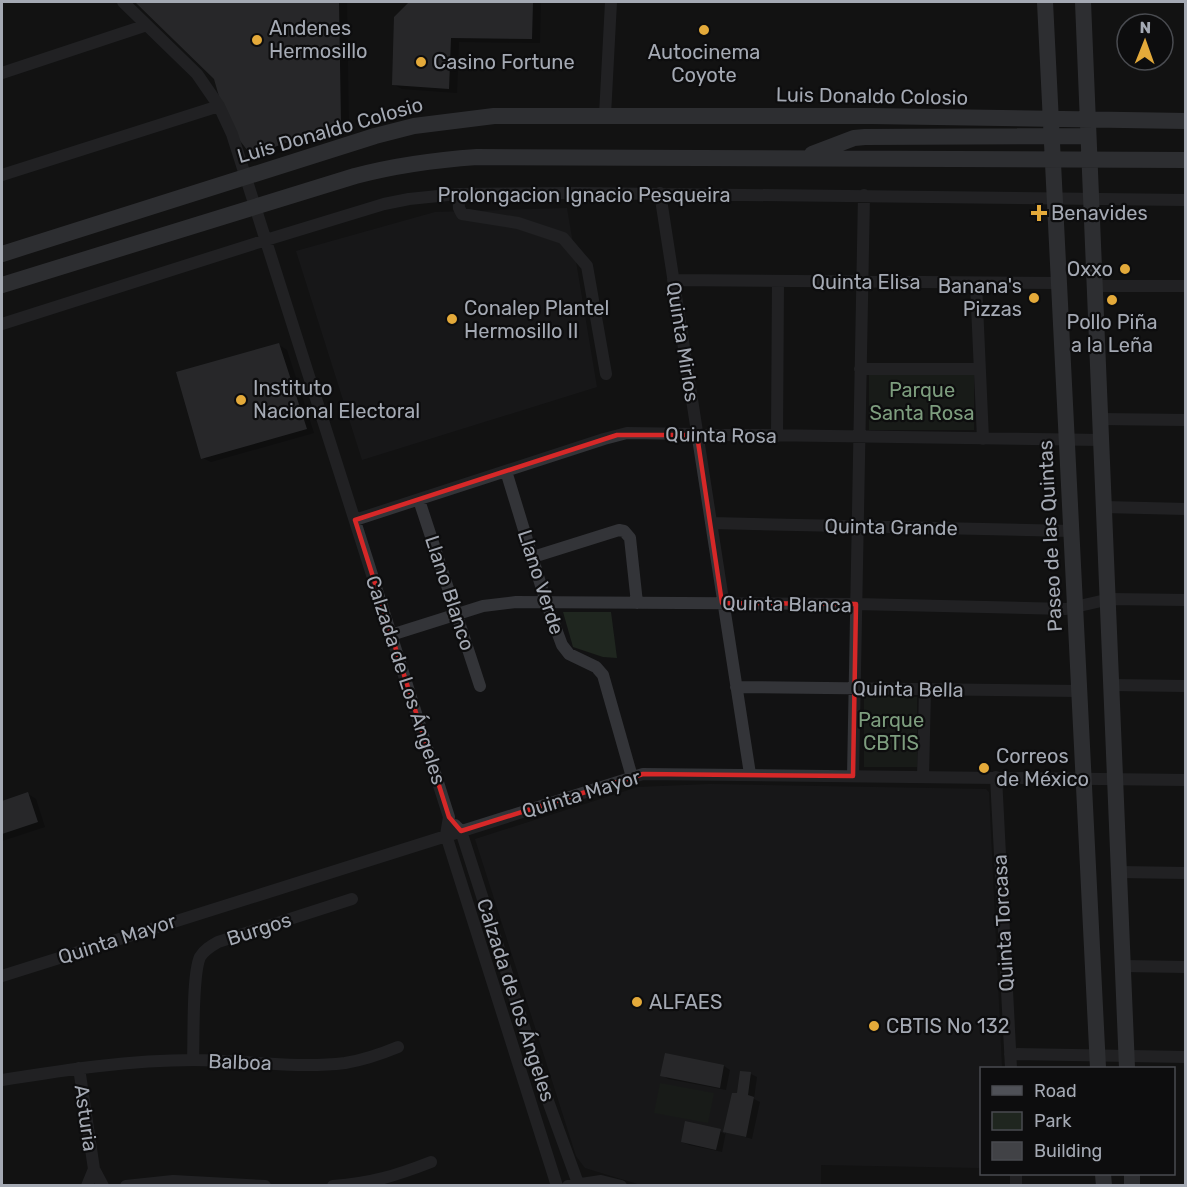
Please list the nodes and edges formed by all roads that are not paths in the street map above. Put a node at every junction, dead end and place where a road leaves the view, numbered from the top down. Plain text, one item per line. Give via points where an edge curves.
1 (123, 2) edge
2 (611, 2) edge
3 (1046, 2) edge
4 (1083, 2) edge
5 (147, 25) junction
6 (2, 73) edge
7 (219, 106) junction
8 (605, 115) junction
9 (1050, 119) junction
10 (1185, 121) edge
11 (1088, 128) junction
12 (1051, 136) junction
13 (803, 158) junction
14 (1053, 160) junction
15 (1185, 160) edge
16 (1089, 161) junction
17 (2, 175) edge
18 (246, 176) junction
19 (660, 193) junction
20 (458, 194) junction
21 (864, 195) junction
22 (1055, 198) junction
23 (1091, 199) junction
24 (1185, 200) edge
25 (255, 206) junction
26 (266, 240) junction
27 (2, 254) edge
28 (673, 280) junction
29 (778, 281) junction
30 (862, 282) junction
31 (976, 283) junction
32 (1059, 283) junction
33 (2, 285) edge
34 (1094, 286) junction
35 (1185, 286) edge
36 (2, 324) edge
37 (860, 369) junction
38 (980, 369) junction
39 (606, 374) dead end
40 (1100, 419) junction
41 (1185, 420) edge
42 (697, 435) junction
43 (777, 436) junction
44 (859, 437) junction
45 (983, 439) junction
46 (1066, 440) junction
47 (1101, 441) junction
48 (506, 471) junction
49 (419, 500) junction
50 (1104, 507) junction
51 (1185, 509) edge
52 (355, 520) junction
53 (711, 523) junction
54 (857, 525) junction
55 (1071, 531) junction
56 (533, 558) junction
57 (1107, 599) junction
58 (1185, 600) edge
59 (546, 602) junction
60 (637, 603) junction
61 (722, 603) junction
62 (856, 604) junction
63 (1075, 607) junction
64 (457, 615) junction
65 (391, 635) junction
66 (1111, 685) junction
67 (480, 686) dead end
68 (1185, 686) edge
69 (736, 687) junction
70 (854, 688) junction
71 (925, 689) junction
72 (1079, 691) junction
73 (750, 774) junction
74 (853, 776) junction
75 (632, 777) junction
76 (924, 777) junction
77 (996, 777) junction
78 (1084, 778) junction
79 (1115, 779) junction
80 (1185, 780) edge
81 (449, 817) junction
82 (460, 831) junction
83 (446, 835) junction
84 (1119, 872) junction
85 (1185, 873) edge
86 (352, 899) dead end
87 (1123, 966) junction
88 (1185, 967) edge
89 (2, 976) edge
90 (398, 1047) dead end
91 (1010, 1054) junction
92 (1185, 1057) edge
93 (193, 1060) junction
94 (1098, 1062) edge
95 (1127, 1062) edge
96 (1011, 1067) edge
97 (79, 1068) junction
98 (2, 1080) edge
99 (431, 1162) dead end
100 (94, 1169) junction
101 (87, 1185) edge
102 (103, 1185) edge
103 (126, 1185) edge
104 (265, 1185) edge
105 (333, 1185) edge
106 (557, 1185) edge
107 (575, 1185) edge
108 (621, 1185) edge

1 - 5 street, Calzada de Los Ángeles
2 - 8 street
3 - 9 main road, Paseo de las Quintas
4 - 11 main road
5 - 6 street
5 - 7 street, Calzada de Los Ángeles via 197,74
7 - 17 street
7 - 18 street, Calzada de Los Ángeles
8 - 9 main road, Luis Donaldo Colosio
8 - 18 main road, Luis Donaldo Colosio via 455,119 414,126
9 - 11 main road, Luis Donaldo Colosio
9 - 12 main road, Paseo de las Quintas
10 - 11 main road, Luis Donaldo Colosio
11 - 12 main road
11 - 16 main road
12 - 13 main road via 865,136
12 - 14 main road, Paseo de las Quintas
13 - 14 main road
13 - 25 main road via 428,160 395,165
14 - 16 main road
14 - 22 main road, Paseo de las Quintas
15 - 16 main road
16 - 23 main road
18 - 25 street, Calzada de Los Ángeles
18 - 27 main road, Luis Donaldo Colosio
19 - 20 street, Prolongacion Ignacio Pesqueira
19 - 21 street, Prolongacion Ignacio Pesqueira
19 - 28 street, Quinta Mirlos
20 - 26 street, Prolongacion Ignacio Pesqueira via 384,204
20 - 39 street via 462,214 518,223 563,237 587,267
21 - 22 street, Prolongacion Ignacio Pesqueira
21 - 30 street
22 - 23 street, Prolongacion Ignacio Pesqueira
22 - 32 main road, Paseo de las Quintas
23 - 24 street, Prolongacion Ignacio Pesqueira
23 - 34 main road
25 - 26 street, Calzada de Los Ángeles
25 - 33 main road
26 - 36 street, Prolongacion Ignacio Pesqueira
26 - 52 street, Calzada de Los Ángeles
28 - 29 street, Quinta Elisa
28 - 42 street, Quinta Mirlos
29 - 30 street, Quinta Elisa
29 - 43 street
30 - 31 street, Quinta Elisa
30 - 37 street
31 - 32 street, Quinta Elisa
31 - 38 street
32 - 46 main road, Paseo de las Quintas
34 - 35 street
34 - 40 main road
37 - 38 street
37 - 44 street
38 - 45 street
40 - 41 street
40 - 47 main road
42 - 43 street, Quinta Rosa
42 - 48 street, Quinta Rosa via 617,435
42 - 53 street, Quinta Mirlos
43 - 44 street, Quinta Rosa
44 - 45 street, Quinta Rosa
44 - 54 street
45 - 46 street, Quinta Rosa
46 - 47 street, Quinta Rosa
46 - 55 main road, Paseo de las Quintas
47 - 50 main road
48 - 49 street, Quinta Rosa
48 - 56 street, Llano Verde
49 - 52 street, Quinta Rosa
49 - 64 street, Llano Blanco
50 - 51 street
50 - 57 main road
52 - 65 street, Calzada de Los Ángeles
53 - 54 street, Quinta Grande
53 - 61 street, Quinta Mirlos
54 - 55 street, Quinta Grande
54 - 62 street
55 - 63 main road, Paseo de las Quintas
56 - 59 street, Llano Verde
56 - 60 street via 624,531 630,538
57 - 58 street, Quinta Blanca
57 - 63 street, Quinta Blanca
57 - 66 main road
59 - 60 street, Quinta Blanca
59 - 64 street, Quinta Blanca via 492,605
59 - 75 street, Llano Verde via 565,650 603,675
60 - 61 street, Quinta Blanca
61 - 62 street, Quinta Blanca
61 - 69 street, Quinta Mirlos
62 - 63 street, Quinta Blanca
62 - 70 street
63 - 72 main road, Paseo de las Quintas
64 - 65 street, Quinta Blanca
64 - 67 street, Llano Blanco
65 - 81 street, Calzada de Los Ángeles
66 - 68 street
66 - 79 main road
69 - 70 street, Quinta Bella
69 - 73 street, Quinta Mirlos
70 - 71 street, Quinta Bella
70 - 74 street
71 - 72 street, Quinta Bella
71 - 76 street
72 - 78 main road, Paseo de las Quintas
73 - 74 street, Quinta Mayor
73 - 75 street, Quinta Mayor via 651,773
74 - 76 street, Quinta Mayor
75 - 82 street, Quinta Mayor
76 - 77 street, Quinta Mayor
77 - 78 street, Quinta Mayor
77 - 91 street, Quinta Torcasa
78 - 79 street, Quinta Mayor
78 - 94 main road, Paseo de las Quintas
79 - 80 street, Quinta Mayor
79 - 84 main road
81 - 82 street, Calzada de los Ángeles
81 - 83 street, Calzada de Los Ángeles
82 - 83 street, Quinta Mayor
82 - 107 street, Calzada de los Ángeles
83 - 89 street, Quinta Mayor
83 - 106 street, Calzada de Los Ángeles
84 - 85 street
84 - 87 main road
86 - 93 street, Burgos via 206,948 196,972
87 - 88 street
87 - 95 main road
90 - 93 street, Balboa via 370,1058 320,1065
91 - 94 street
91 - 96 street, Quinta Torcasa
92 - 95 street
93 - 97 street, Balboa
94 - 95 street
97 - 98 street, Balboa
97 - 100 street, Asturia
99 - 105 street via 390,1178
100 - 101 street, Asturia
100 - 102 street, Asturia
103 - 104 street via 174,1181
107 - 108 street via 601,1181

